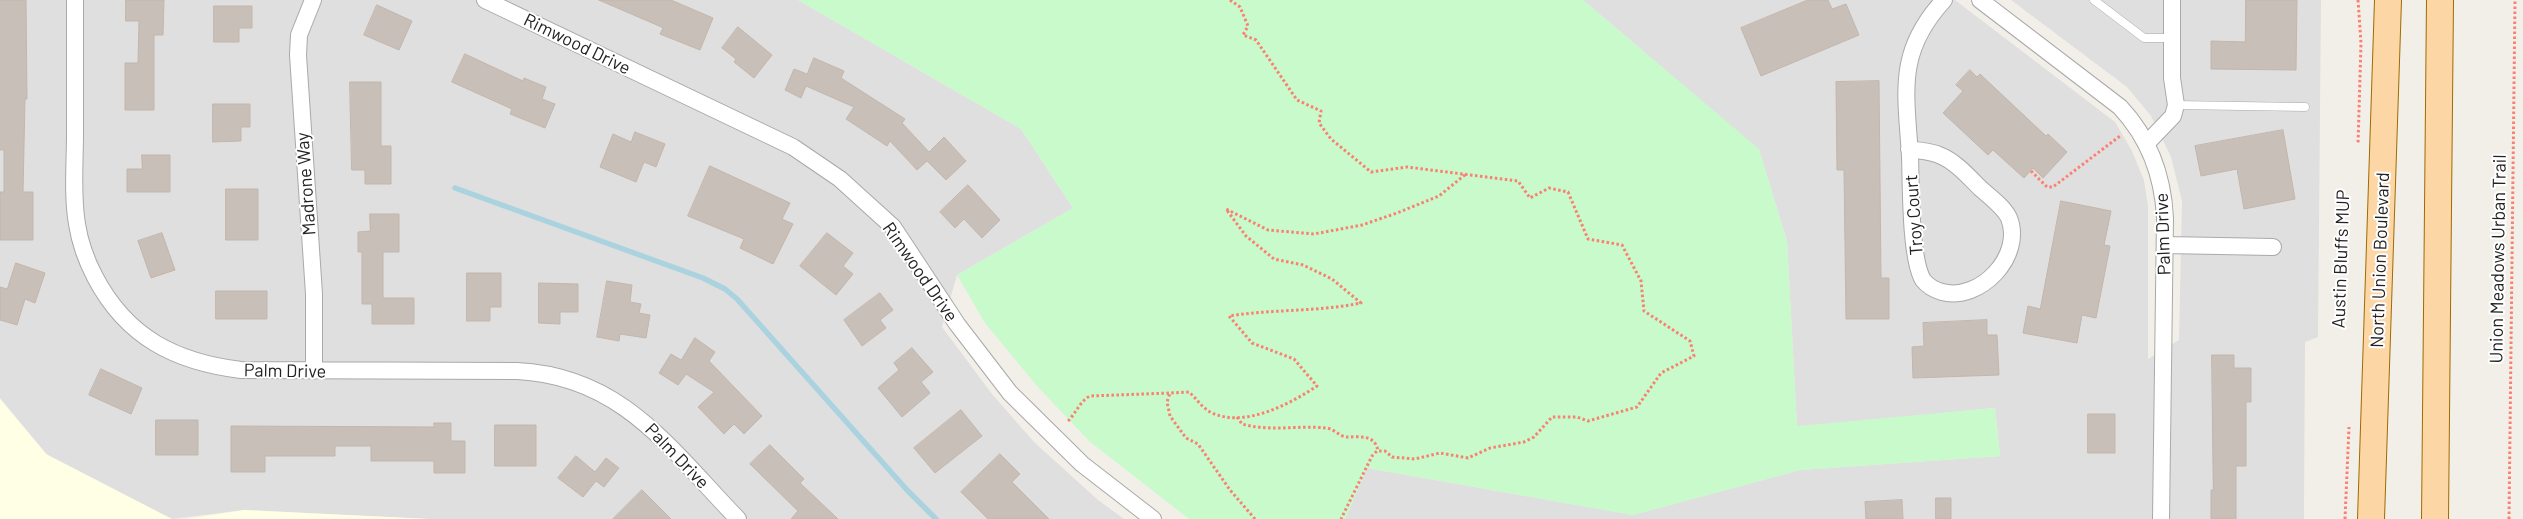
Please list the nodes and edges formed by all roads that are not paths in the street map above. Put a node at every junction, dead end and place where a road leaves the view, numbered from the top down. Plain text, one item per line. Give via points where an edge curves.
1 (75, 0) edge
2 (312, 0) edge
3 (485, 0) edge
4 (1944, 0) edge
5 (1980, 0) edge
6 (2094, 0) edge
7 (2172, 0) edge
8 (2388, 0) edge
9 (2440, 0) edge
10 (2172, 38) junction
11 (2176, 105) junction
12 (2305, 107) dead end
13 (2146, 143) junction
14 (1909, 150) junction
15 (2165, 245) junction
16 (2273, 247) dead end
17 (314, 372) junction
18 (738, 519) edge
19 (1153, 519) edge
20 (2161, 519) edge
21 (2371, 519) edge
22 (2435, 519) edge

1 - 17 street, Palm Drive via 76,223 87,262 105,296 136,332 185,359 213,367 242,370
2 - 17 street, Madrone Way via 299,35 298,55 314,294
3 - 19 street, Rimwood Drive via 793,147 840,179 893,227 957,324 1010,393 1082,464
4 - 14 street, Troy Court via 1929,18 1907,68 1905,107
5 - 13 street, Palm Drive via 2120,107 2134,122
6 - 10 lane via 2144,38
7 - 10 street
8 - 21 main road, North Union Boulevard
9 - 22 main road
10 - 11 street
11 - 12 lane
11 - 13 street via 2173,116
13 - 15 street, Palm Drive via 2160,177 2164,198
14 - 14 street, Troy Court via 1939,154 1956,165 2008,216 2012,247 1982,287 1952,295 1924,282 1916,257
15 - 16 street
15 - 20 street, Palm Drive
17 - 18 street, Palm Drive via 517,371 568,378 619,402 642,419

